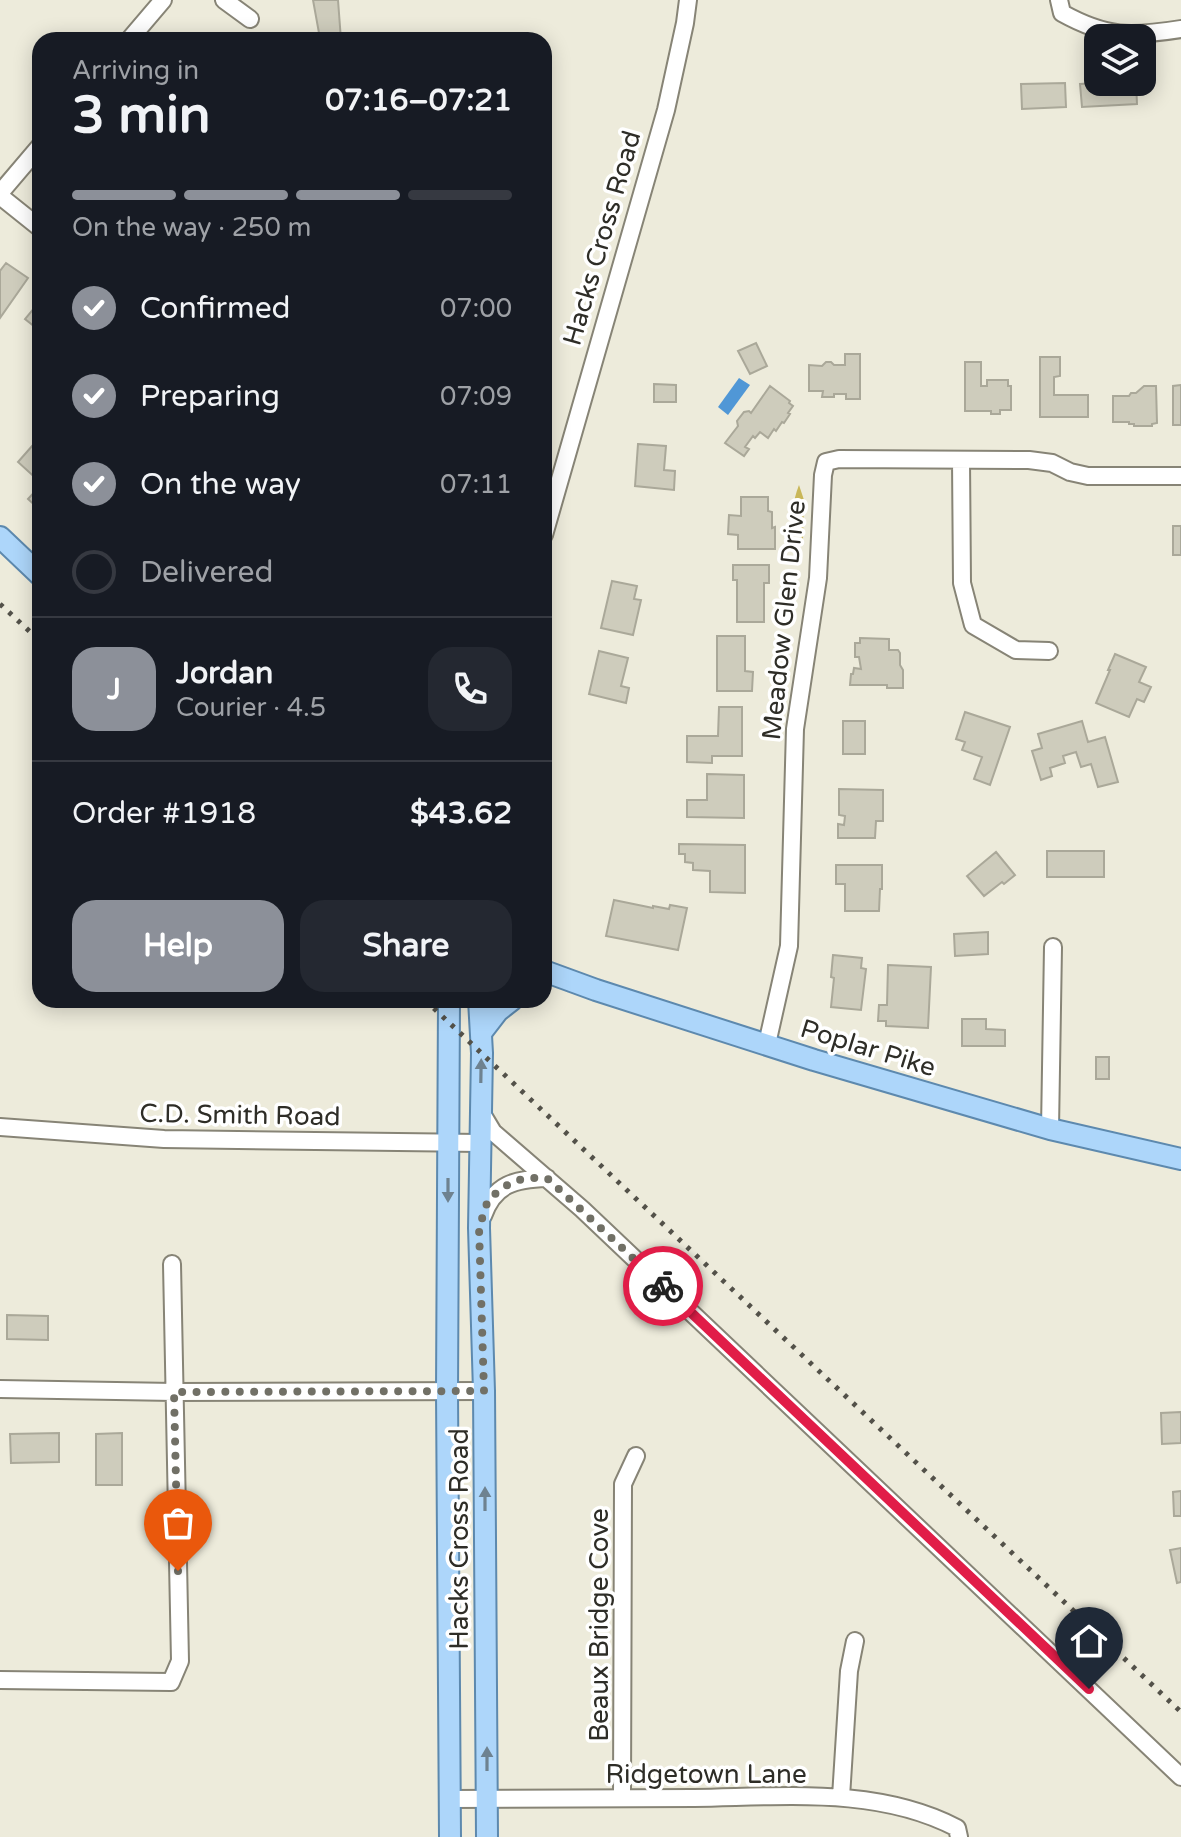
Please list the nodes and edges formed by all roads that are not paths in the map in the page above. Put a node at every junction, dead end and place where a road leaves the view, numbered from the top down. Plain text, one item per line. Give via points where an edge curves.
1 (163, 0) edge
2 (224, 0) edge
3 (688, 0) edge
4 (1060, 7) edge
5 (250, 19) dead end
6 (1181, 29) edge
7 (136, 32) edge
8 (32, 156) edge
9 (0, 195) edge
10 (32, 221) edge
11 (961, 460) junction
12 (1181, 476) edge
13 (552, 507) edge
14 (0, 537) edge
15 (32, 567) edge
16 (1049, 651) dead end
17 (1053, 947) dead end
18 (552, 974) edge
19 (571, 981) junction
20 (552, 985) edge
21 (449, 1008) edge
22 (479, 1008) edge
23 (502, 1008) edge
24 (481, 1033) junction
25 (767, 1044) junction
26 (480, 1111) junction
27 (0, 1127) edge
28 (1050, 1129) junction
29 (449, 1143) junction
30 (480, 1143) junction
31 (1181, 1159) edge
32 (547, 1178) junction
33 (479, 1228) junction
34 (172, 1264) dead end
35 (0, 1389) edge
36 (484, 1391) junction
37 (174, 1392) junction
38 (447, 1392) junction
39 (636, 1456) dead end
40 (855, 1641) dead end
41 (0, 1680) edge
42 (1181, 1777) edge
43 (841, 1797) junction
44 (622, 1798) junction
45 (450, 1799) junction
46 (487, 1799) junction
47 (958, 1833) edge
48 (450, 1837) edge
49 (487, 1837) edge

1 - 7 street
2 - 5 street
3 - 13 street, Hacks Cross Road via 666,110
4 - 6 street via 1083,25 1107,33 1148,35
8 - 9 street
9 - 10 street
11 - 12 street, Meadow Glen Drive via 1040,461 1088,476
11 - 16 street via 962,583 973,625 1016,650
11 - 25 street, Meadow Glen Drive via 839,459 824,466 818,578 795,729 789,946
14 - 15 main road
17 - 28 street
18 - 19 main road, Poplar Pike
19 - 20 main road
19 - 25 main road, Poplar Pike
21 - 29 main road, Hacks Cross Road
22 - 24 main road, Hacks Cross Road
23 - 24 main road
26 -> 24 main road, Hacks Cross Road
25 - 28 main road, Poplar Pike
26 - 30 main road, Hacks Cross Road
26 - 32 street via 493,1132
27 - 29 street, C.D. Smith Road via 164,1139
28 - 31 main road, Poplar Pike
29 - 30 street, C.D. Smith Road
29 -> 38 main road, Hacks Cross Road
30 - 33 main road, Hacks Cross Road
32 - 33 street via 527,1178 500,1190 488,1200
32 - 42 street
33 - 36 main road, Hacks Cross Road
34 - 37 street
35 - 37 street
36 - 38 street
46 -> 36 main road, Hacks Cross Road
37 - 38 street
37 - 41 street via 180,1661 171,1682
38 - 45 main road, Hacks Cross Road
39 - 44 street, Beaux Bridge Cove via 623,1484
40 - 43 street
43 - 44 street, Ridgetown Lane
43 - 47 street, Ridgetown Lane via 936,1817
44 - 46 street, Ridgetown Lane
45 - 46 street, Ridgetown Lane
45 - 48 main road, Hacks Cross Road
46 - 49 main road, Hacks Cross Road

